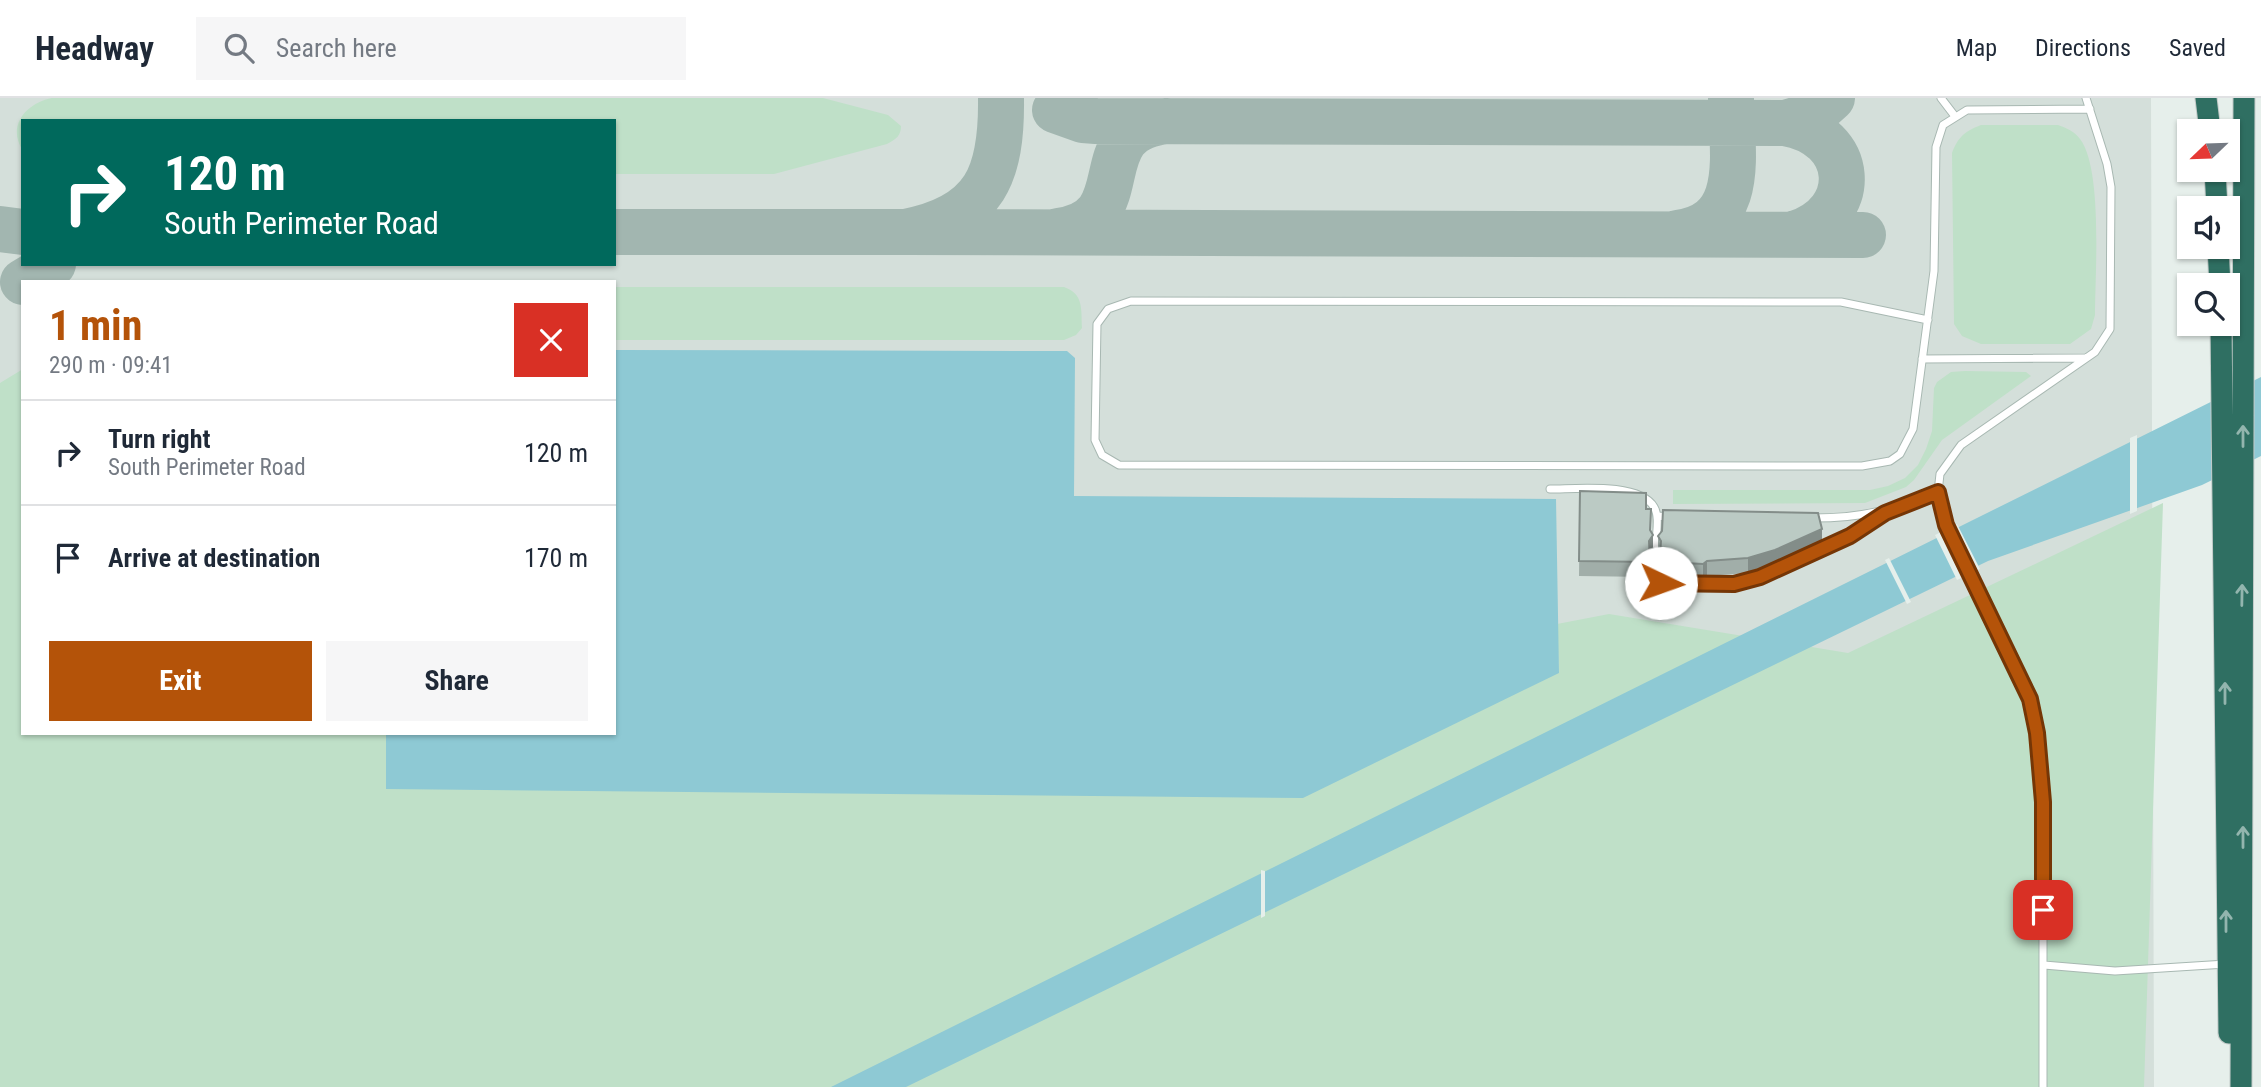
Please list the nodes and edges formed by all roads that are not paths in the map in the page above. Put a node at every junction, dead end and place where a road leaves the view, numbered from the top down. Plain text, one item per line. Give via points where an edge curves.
1 (1941, 98) edge
2 (2086, 98) edge
3 (2206, 98) edge
4 (2214, 98) edge
5 (2244, 98) edge
6 (2090, 109) junction
7 (1954, 115) junction
8 (2210, 119) edge
9 (2213, 119) edge
10 (1928, 320) junction
11 (2221, 336) edge
12 (2085, 358) junction
13 (1922, 359) junction
14 (1550, 489) dead end
15 (1938, 492) junction
16 (2234, 504) junction
17 (1885, 513) junction
18 (1657, 516) junction
19 (1684, 517) edge
20 (1805, 518) edge
21 (1656, 545) edge
22 (1655, 556) dead end
23 (2226, 964) junction
24 (2044, 965) junction
25 (2043, 1087) edge
26 (2232, 1087) edge
27 (2241, 1087) edge

1 - 7 lane
2 - 6 lane
3 - 8 highway
4 - 9 highway
16 -> 5 highway via 2243,369
6 - 7 lane via 1976,109
6 - 12 lane via 2111,187 2110,329
7 - 10 lane via 1943,125 1936,147 1935,259
10 - 13 lane
10 - 13 lane via 1841,302 1131,301 1108,309 1097,324 1095,440 1102,455 1119,465 1877,465 1900,454 1908,443
11 - 16 highway
12 - 13 lane
12 - 15 lane via 1961,445 1945,464
14 - 18 lane via 1633,492 1648,501
15 - 17 lane
15 - 24 lane via 1946,525 2030,699 2043,802
23 -> 16 highway
27 -> 16 highway
17 - 20 lane
17 - 22 lane via 1771,573 1734,584 1664,584 1655,575
18 - 19 lane
18 - 21 lane
23 - 24 lane via 2115,971
23 - 26 highway
24 - 25 lane

